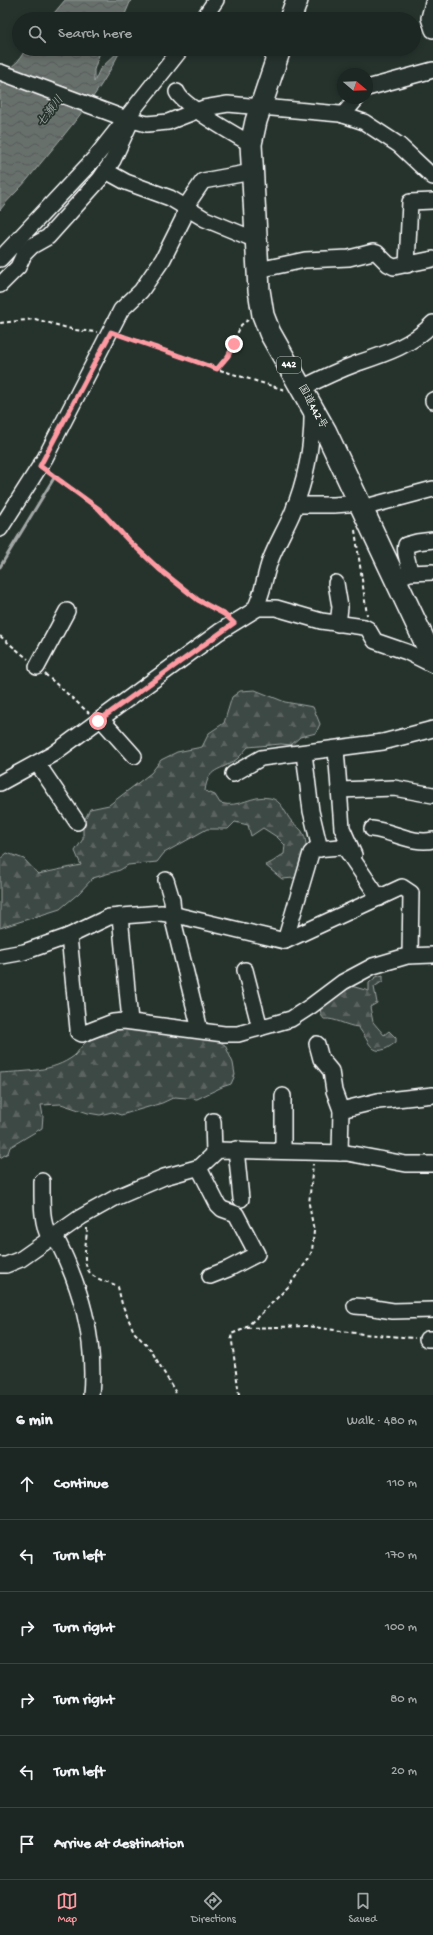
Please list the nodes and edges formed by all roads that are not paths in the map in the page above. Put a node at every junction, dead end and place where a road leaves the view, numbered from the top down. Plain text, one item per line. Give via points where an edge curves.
1 (216, 0) edge
2 (297, 0) edge
3 (433, 3) edge
4 (208, 12) edge
5 (293, 12) edge
6 (433, 30) edge
7 (176, 56) edge
8 (278, 56) edge
9 (433, 70) edge
10 (0, 72) edge
11 (373, 86) edge
12 (178, 92) dead end
13 (353, 104) edge
14 (261, 108) junction
15 (199, 110) junction
16 (343, 115) junction
17 (126, 119) junction
18 (251, 144) junction
19 (106, 171) junction
20 (252, 172) junction
21 (433, 177) edge
22 (433, 201) edge
23 (186, 206) junction
24 (256, 240) junction
25 (0, 259) edge
26 (433, 259) edge
27 (407, 265) junction
28 (258, 270) junction
29 (0, 285) edge
30 (433, 323) edge
31 (302, 388) junction
32 (312, 406) junction
33 (433, 490) edge
34 (295, 505) junction
35 (359, 513) junction
36 (0, 529) edge
37 (433, 540) edge
38 (433, 572) edge
39 (403, 576) junction
40 (336, 583) dead end
41 (254, 610) junction
42 (67, 611) dead end
43 (338, 624) junction
44 (433, 659) edge
45 (433, 665) edge
46 (37, 666) road end
47 (99, 720) junction
48 (433, 729) edge
49 (336, 749) junction
50 (304, 753) junction
51 (134, 756) dead end
52 (37, 763) junction
53 (233, 774) dead end
54 (0, 783) edge
55 (339, 790) junction
56 (433, 796) edge
57 (77, 822) dead end
58 (372, 829) dead end
59 (433, 840) edge
60 (320, 849) junction
61 (354, 861) junction
62 (166, 880) dead end
63 (378, 898) junction
64 (173, 914) junction
65 (120, 916) junction
66 (69, 936) junction
67 (285, 941) junction
68 (433, 955) edge
69 (2, 956) dead end
70 (410, 956) junction
71 (245, 970) dead end
72 (130, 1021) junction
73 (260, 1028) junction
74 (200, 1030) junction
75 (317, 1044) dead end
76 (433, 1095) edge
77 (283, 1096) dead end
78 (341, 1110) junction
79 (213, 1121) dead end
80 (236, 1150) junction
81 (283, 1150) junction
82 (214, 1153) junction
83 (340, 1153) junction
84 (433, 1164) edge
85 (199, 1168) junction
86 (42, 1181) dead end
87 (241, 1199) dead end
88 (52, 1238) junction
89 (0, 1265) edge
90 (210, 1276) dead end
91 (355, 1306) dead end
92 (433, 1310) edge
93 (91, 1395) edge

1 - 4 street
2 - 5 highway
3 - 6 street via 429,18
7 - 17 street
8 - 14 highway, 国道442号 / 442
9 - 11 street
10 - 17 street
12 - 15 street via 182,100
13 - 16 street
14 - 15 street via 228,104
14 - 16 street
14 - 18 highway, 国道442号 / 442
15 - 17 street via 161,124
15 - 18 street via 214,123
16 - 21 street via 364,122 399,145
17 - 19 street
17 - 25 street via 94,159
18 - 20 highway, 国道442号 / 442
19 - 23 street via 132,185
19 - 29 street via 48,237 24,254 18,267
20 - 23 street via 203,181
20 - 24 highway, 国道442号 / 442
22 - 27 street via 410,202
23 - 24 street via 205,219
23 - 36 street via 183,219 163,259 141,292 121,310 40,466
24 - 28 highway, 国道442号 / 442
26 - 27 street
27 - 28 street via 392,266 373,252 348,258 305,260
28 - 31 highway, 国道442号 / 442 via 263,315 270,333
30 - 31 street via 419,336 388,353
31 - 32 highway, 国道442号 / 442
32 - 34 street via 308,464
32 - 35 highway, 国道442号 / 442
33 - 35 street
34 - 35 street via 334,505
34 - 41 street via 270,561
35 - 39 highway, 国道442号 / 442
37 - 39 street via 406,546 410,568
38 - 39 street
39 - 44 highway, 国道442号 / 442
40 - 43 street via 340,607
41 - 43 street via 262,606 276,608
41 - 47 street
42 - 46 street
43 - 45 street via 362,626 369,631 375,641
47 - 51 street
47 - 52 street
48 - 49 street via 383,742
49 - 50 street
49 - 55 street
50 - 53 street via 261,758
50 - 60 street
52 - 54 street
52 - 57 street
55 - 56 street via 394,788
55 - 61 street via 342,828 355,857
58 - 59 street via 423,842
60 - 61 street via 342,847
60 - 67 street via 312,853
61 - 63 street
62 - 64 street
63 - 67 street
63 - 70 street via 402,887 411,893
64 - 65 street
64 - 67 street
64 - 74 street
65 - 66 street via 103,919
65 - 72 street
66 - 69 street via 24,952
66 - 72 street via 78,1032 86,1034 113,1022
68 - 70 street
70 - 73 street via 393,959 360,972 296,1016
71 - 73 street
72 - 74 street
73 - 74 street via 233,1034
75 - 78 street via 321,1059 331,1071 334,1091
76 - 78 street via 383,1100
77 - 81 street
78 - 83 street
79 - 82 street
80 - 81 street
80 - 82 street via 223,1149
80 - 87 street
81 - 83 street
82 - 85 street
83 - 84 street via 406,1164
85 - 88 street via 164,1177 126,1193 83,1216
85 - 90 street via 218,1205 236,1214 257,1254
86 - 88 street via 46,1233
88 - 89 street via 22,1259
88 - 93 street via 70,1268 86,1313 92,1357
91 - 92 street via 393,1311

